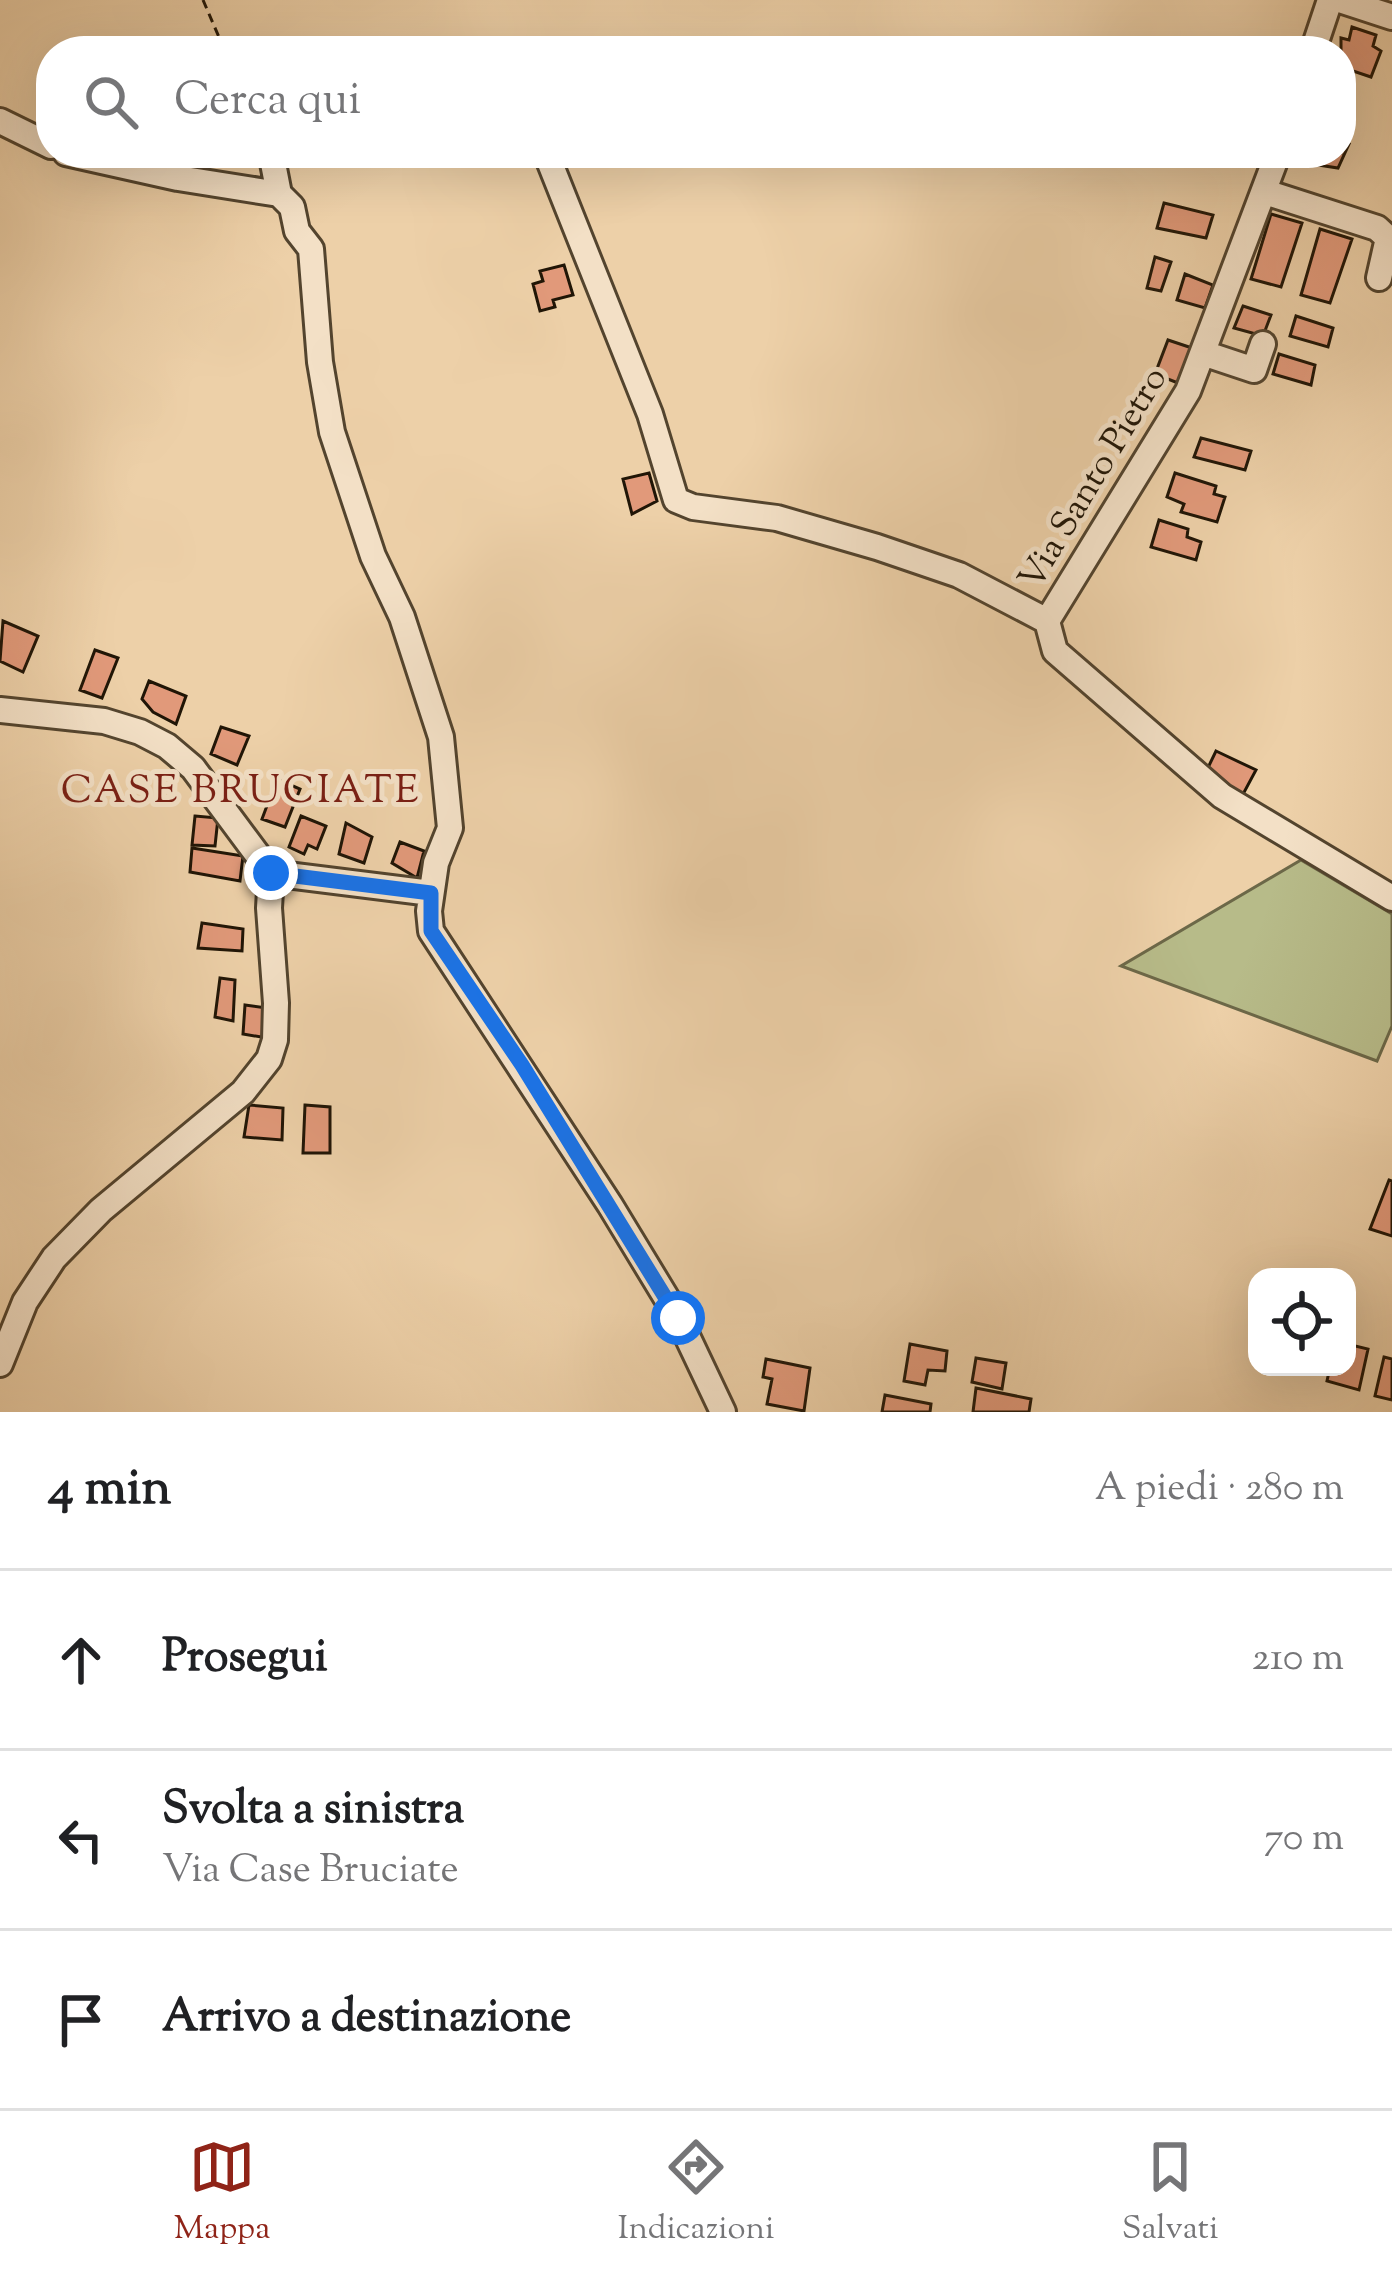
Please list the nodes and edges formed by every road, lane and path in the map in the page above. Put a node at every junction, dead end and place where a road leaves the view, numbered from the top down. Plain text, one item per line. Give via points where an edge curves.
1 (203, 0) edge
2 (1330, 0) edge
3 (1340, 0) edge
4 (1392, 16) edge
5 (219, 36) edge
6 (1317, 36) edge
7 (0, 121) edge
8 (36, 139) edge
9 (133, 168) edge
10 (275, 168) edge
11 (552, 168) edge
12 (1274, 168) edge
13 (1265, 192) junction
14 (279, 194) junction
15 (1379, 278) dead end
16 (1263, 344) dead end
17 (1203, 352) junction
18 (1047, 621) junction
19 (0, 710) edge
20 (271, 873) junction
21 (431, 893) junction
22 (1392, 898) edge
23 (0, 1364) edge
24 (723, 1412) edge

1 - 5 path
2 - 6 street
3 - 4 street
7 - 8 street
9 - 14 street
10 - 14 street
11 - 18 street via 676,500 877,547 959,575
12 - 13 street, Via Santo Pietro
13 - 15 street via 1377,227 1388,238
13 - 17 street, Via Santo Pietro
14 - 21 street via 311,249 332,431 441,737 450,828
16 - 17 street, Via Santo Pietro via 1254,370
17 - 18 street, Via Santo Pietro via 1188,391
18 - 22 street, Via Santo Pietro via 1054,651 1222,796
19 - 20 street via 104,721 167,746 194,768
20 - 21 street
20 - 23 street via 276,1003 269,1059 243,1092 54,1258
21 - 24 street via 431,931 621,1224

